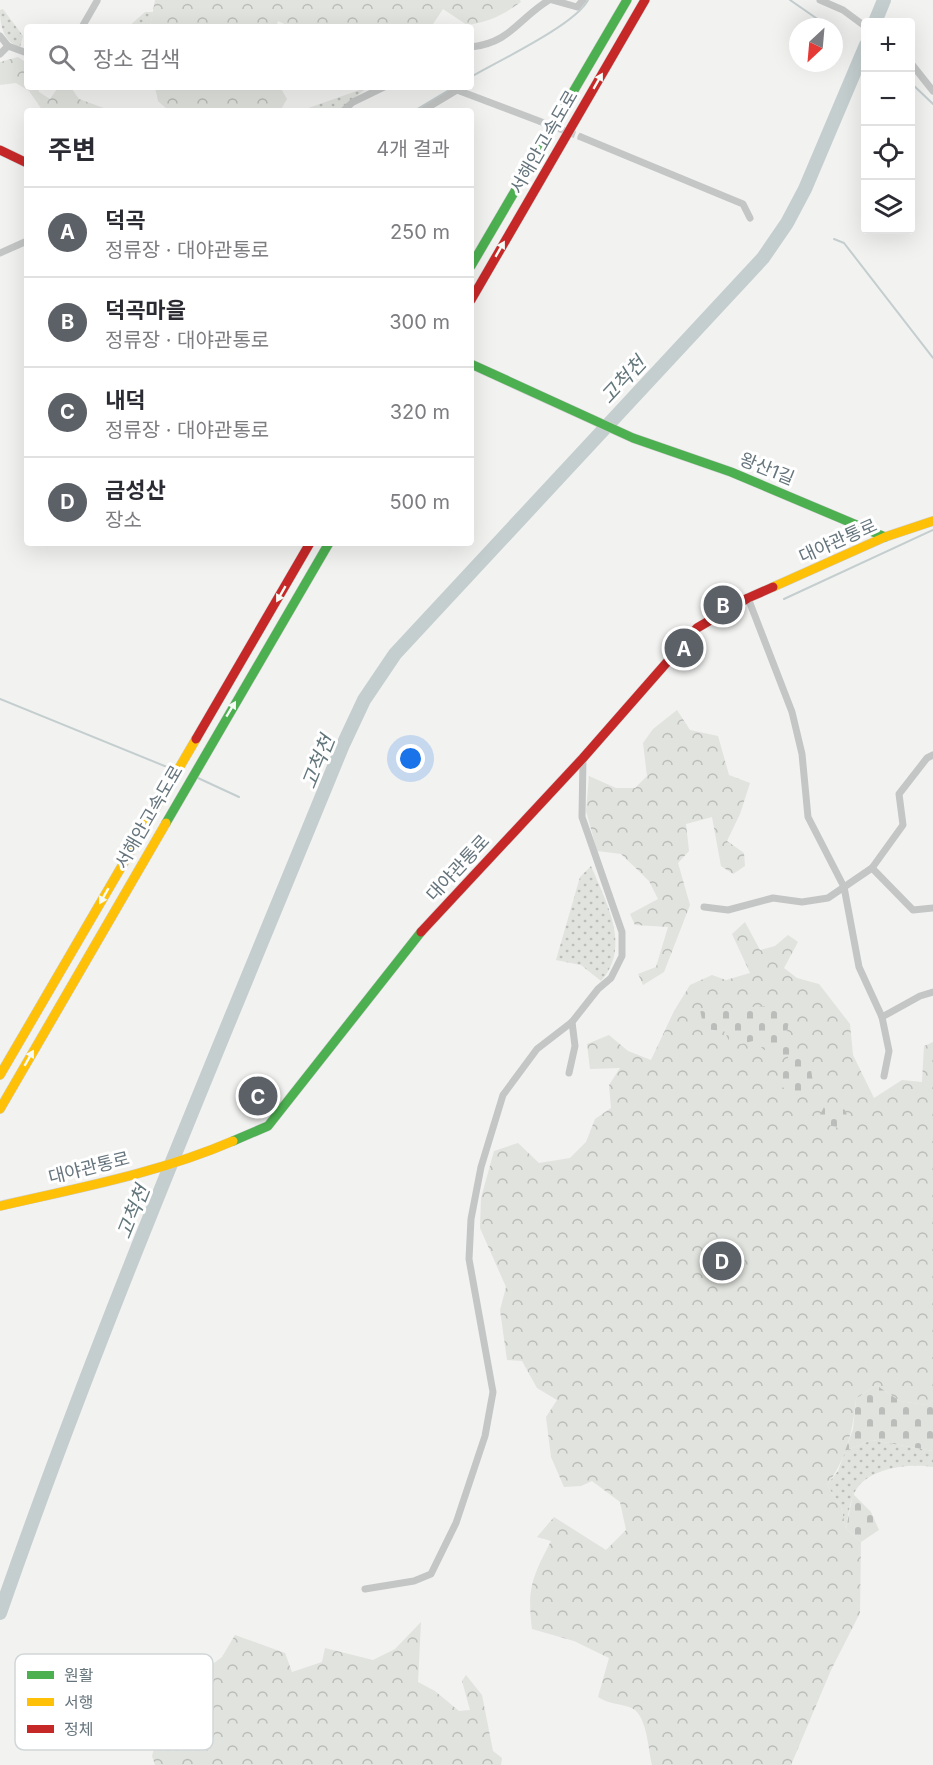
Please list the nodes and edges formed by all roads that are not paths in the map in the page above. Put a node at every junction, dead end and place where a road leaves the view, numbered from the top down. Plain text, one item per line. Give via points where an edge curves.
1 (97, 0) edge
2 (550, 0) edge
3 (583, 0) edge
4 (627, 0) edge
5 (645, 0) edge
6 (820, 0) edge
7 (861, 23) edge
8 (84, 24) edge
9 (0, 36) edge
10 (8, 46) junction
11 (474, 47) edge
12 (24, 52) edge
13 (0, 54) edge
14 (915, 68) edge
15 (378, 90) edge
16 (457, 90) edge
17 (457, 90) edge
18 (933, 91) edge
19 (346, 108) edge
20 (427, 108) edge
21 (539, 121) tunnel mouth
22 (581, 137) tunnel mouth
23 (0, 150) edge
24 (24, 162) edge
25 (750, 218) dead end
26 (24, 242) edge
27 (0, 253) edge
28 (474, 261) edge
29 (474, 295) edge
30 (474, 365) edge
31 (933, 521) edge
32 (885, 537) junction
33 (308, 546) edge
34 (327, 546) edge
35 (748, 598) junction
36 (933, 755) edge
37 (583, 758) junction
38 (872, 868) junction
39 (844, 887) junction
40 (704, 908) dead end
41 (933, 908) edge
42 (933, 992) edge
43 (882, 1017) junction
44 (572, 1022) junction
45 (569, 1073) dead end
46 (0, 1075) edge
47 (884, 1076) dead end
48 (0, 1109) edge
49 (0, 1206) edge
50 (365, 1589) dead end

1 - 8 street
2 - 3 street via 576,7
2 - 11 street via 530,12 508,35 490,45
4 - 28 main road, 서해안고속도로
29 -> 5 main road, 서해안고속도로
6 - 7 street
9 - 10 street
10 - 12 street
10 - 13 street
14 - 18 street
15 - 19 street
16 - 21 street
17 - 20 street
22 - 25 street via 743,204
23 - 24 main road
26 - 27 street
30 - 32 main road, 왕산1길 via 633,438 731,472
31 - 32 main road, 대야관통로
32 - 35 main road, 대야관통로
33 -> 46 main road, 서해안고속도로
48 -> 34 main road, 서해안고속도로
35 - 37 main road, 대야관통로 via 697,627
35 - 39 street via 792,712 802,754 808,817
36 - 38 street via 899,794 903,825
37 - 44 street via 582,817 622,932 622,956 612,978
37 - 49 main road, 대야관통로 via 418,934 268,1126 203,1154
38 - 39 street
38 - 41 street via 912,910
39 - 40 street via 828,898 802,902 773,898 728,910
39 - 43 street via 859,967
42 - 43 street
43 - 47 street via 889,1051
44 - 45 street via 575,1046
44 - 50 street via 537,1049 504,1095 481,1167 471,1219 469,1259 493,1392 485,1436 456,1523 431,1574 414,1581

